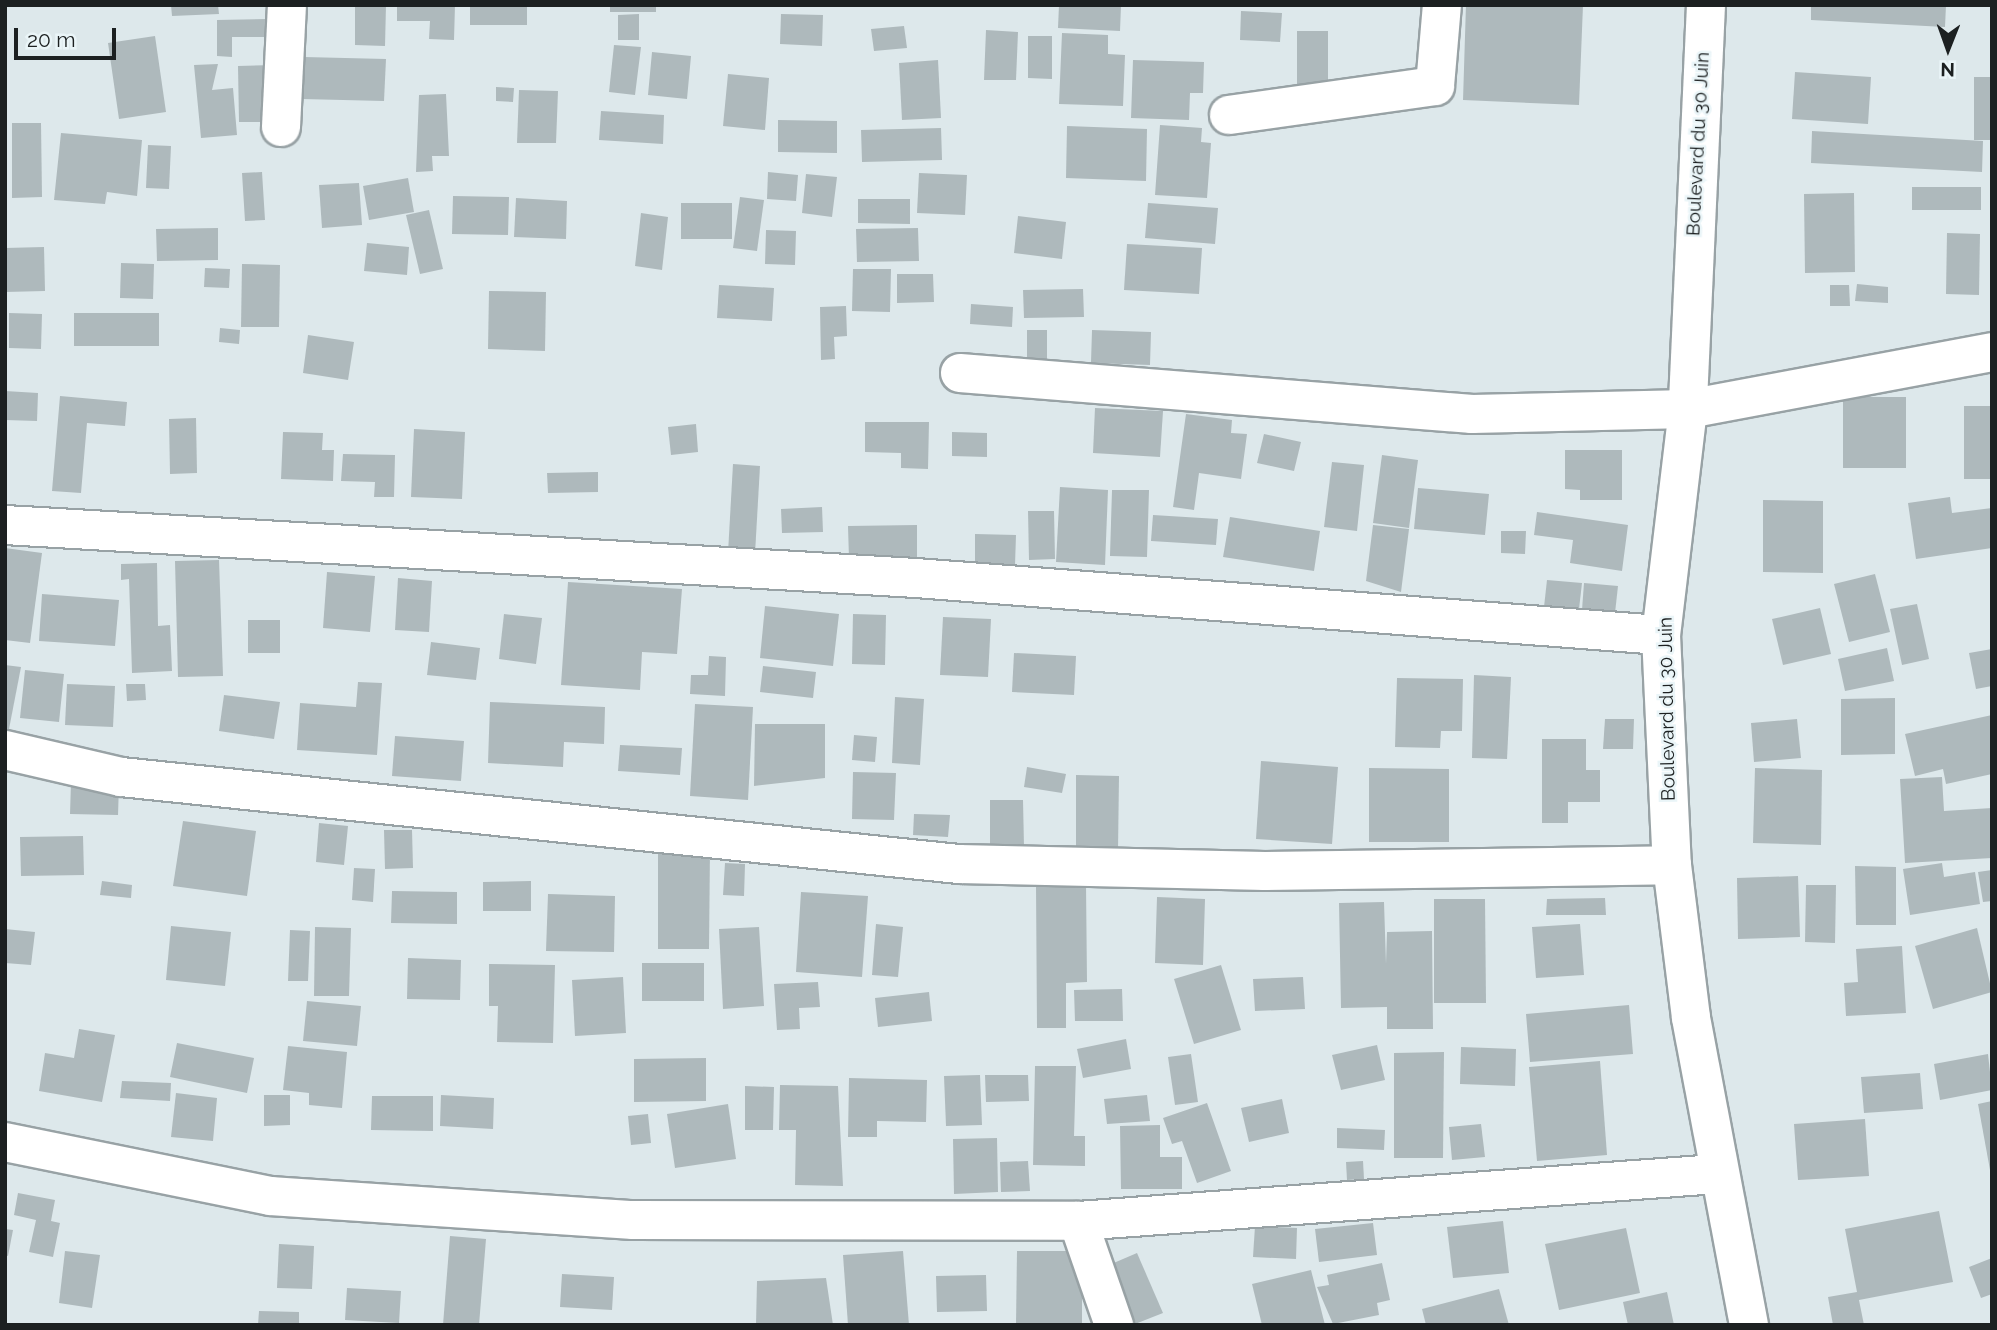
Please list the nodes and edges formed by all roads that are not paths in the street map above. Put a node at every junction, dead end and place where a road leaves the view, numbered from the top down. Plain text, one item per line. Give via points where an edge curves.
1 (286, 5) edge
2 (1442, 5) edge
3 (1706, 5) edge
4 (1229, 115) dead end
5 (281, 127) dead end
6 (1992, 352) edge
7 (960, 373) dead end
8 (1688, 409) junction
9 (5, 525) edge
10 (1661, 635) junction
11 (5, 750) edge
12 (1672, 865) junction
13 (5, 1142) edge
14 (1716, 1174) junction
15 (1077, 1221) junction
16 (1114, 1325) edge
17 (1749, 1325) edge

1 - 5 street
2 - 4 street via 1435,86
3 - 8 street, Boulevard du 30 Juin
6 - 8 street
7 - 8 street via 1472,414
8 - 10 street, Boulevard du 30 Juin
9 - 10 street via 916,578
10 - 12 street, Boulevard du 30 Juin
11 - 12 street via 121,777 958,864 1265,871
12 - 14 street, Boulevard du 30 Juin
13 - 15 street via 270,1196 416,1209 633,1220
14 - 15 street
14 - 17 street, Boulevard du 30 Juin
15 - 16 street

